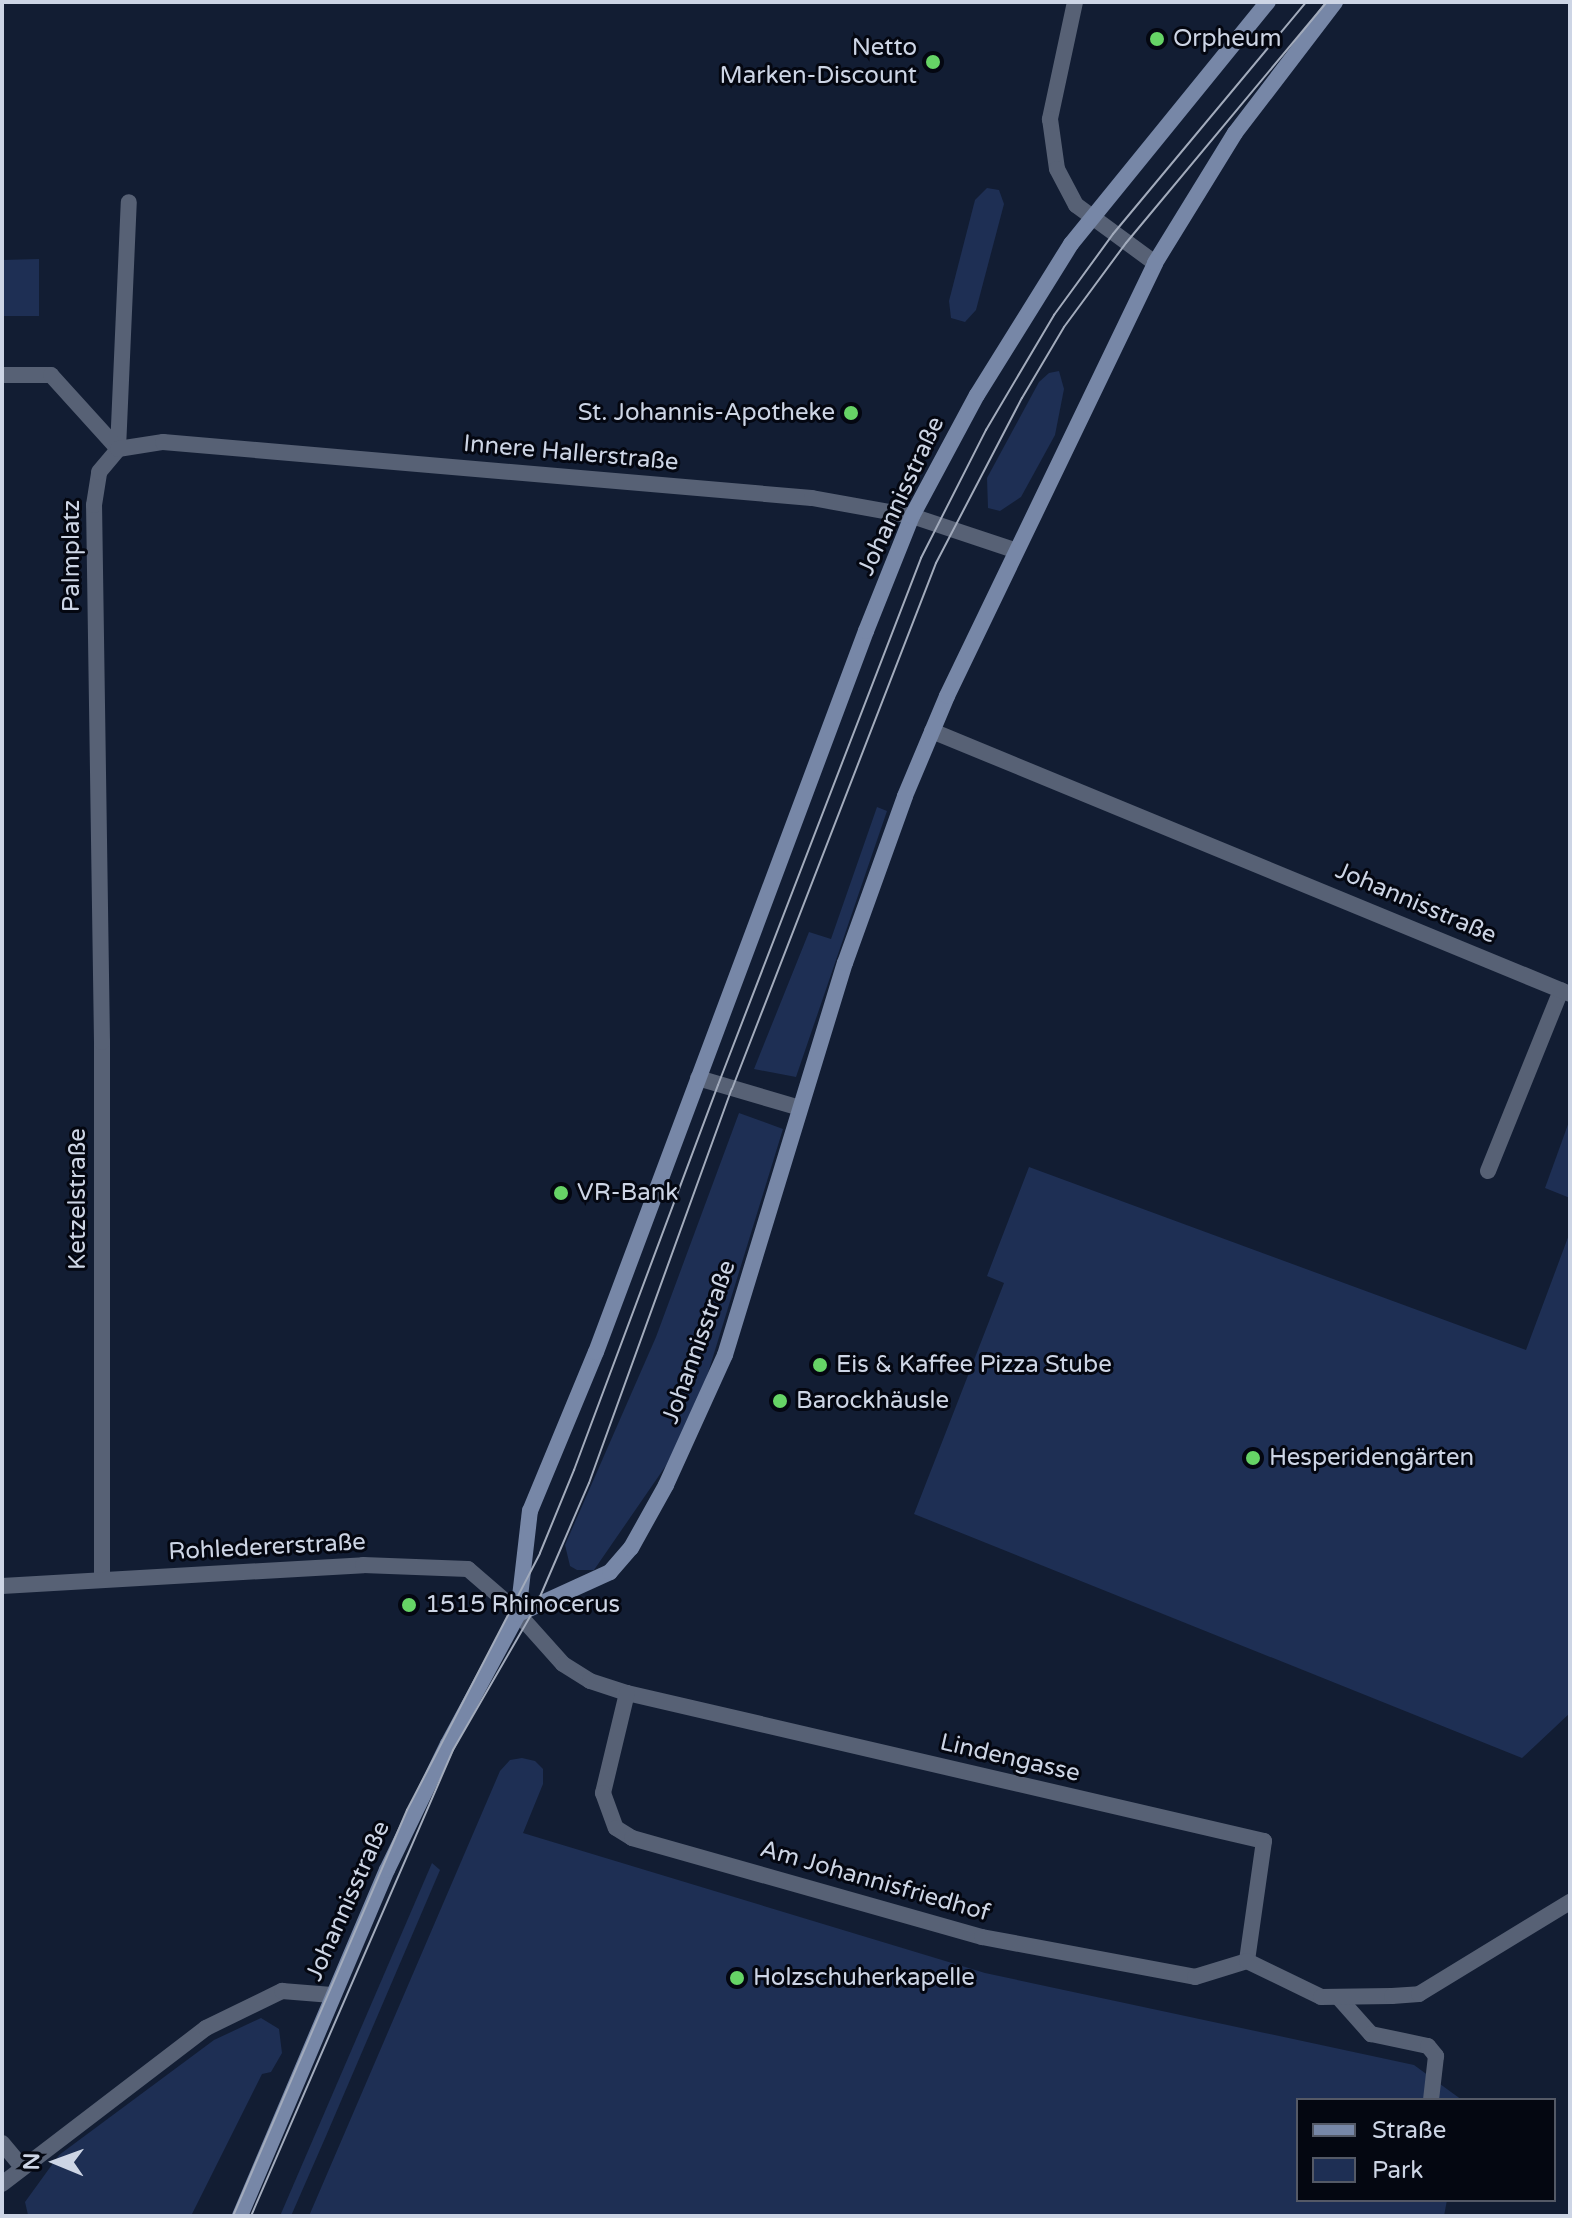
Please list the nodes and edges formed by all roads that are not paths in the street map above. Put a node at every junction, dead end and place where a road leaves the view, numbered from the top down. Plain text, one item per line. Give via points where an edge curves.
1 (1075, 2) edge
2 (1268, 2) edge
3 (1335, 2) edge
4 (129, 202) dead end
5 (1092, 217) junction
6 (1155, 263) junction
7 (2, 375) edge
8 (118, 449) junction
9 (912, 516) junction
10 (1014, 550) junction
11 (932, 731) junction
12 (100, 819) joint
13 (1565, 992) edge
14 (698, 1078) junction
15 (800, 1108) junction
16 (1488, 1171) dead end
17 (102, 1579) junction
18 (2, 1586) edge
19 (518, 1614) junction
20 (627, 1693) junction
21 (1570, 1902) edge
22 (1247, 1961) junction
23 (332, 1995) junction
24 (1338, 1997) junction
25 (1431, 2098) edge
26 (2, 2143) edge
27 (22, 2167) junction
28 (2, 2184) edge
29 (240, 2216) edge

1 - 5 street via 1055,83 1052,148 1064,188
2 - 5 main road, Johannisstraße
3 - 6 main road, Johannisstraße via 1235,133
4 - 8 street
5 - 6 street
5 - 9 main road, Johannisstraße via 1011,339
6 - 10 main road, Johannisstraße
7 - 8 street via 51,375
8 - 9 street, Innere Hallerstraße via 163,442 812,498
8 - 12 street, Palmplatz via 99,472 94,505
9 - 10 street, Innere Hallerstraße
9 - 14 main road, Johannisstraße
10 - 11 main road, Johannisstraße
11 - 13 street, Johannisstraße
11 - 15 main road, Johannisstraße via 845,963
12 - 17 street, Ketzelstraße
13 - 16 street
14 - 15 street
14 - 19 main road, Johannisstraße via 530,1511
15 - 19 main road, Johannisstraße via 725,1355 631,1548 610,1572
17 - 18 street, Rohledererstraße
17 - 19 street, Rohledererstraße via 415,1565 468,1569
19 - 20 street via 563,1664 590,1681
19 - 23 main road, Johannisstraße via 423,1794
20 - 22 street, Lindengasse via 1264,1841
20 - 22 street, Am Johannisfriedhof via 603,1793 616,1828 632,1838 982,1937 1195,1977
21 - 24 street via 1419,1994
22 - 24 street via 1321,1997
23 - 27 street via 282,1991 206,2028
23 - 29 main road, Johannisstraße
24 - 25 street via 1371,2034 1428,2046 1436,2056
26 - 27 street
27 - 28 street

